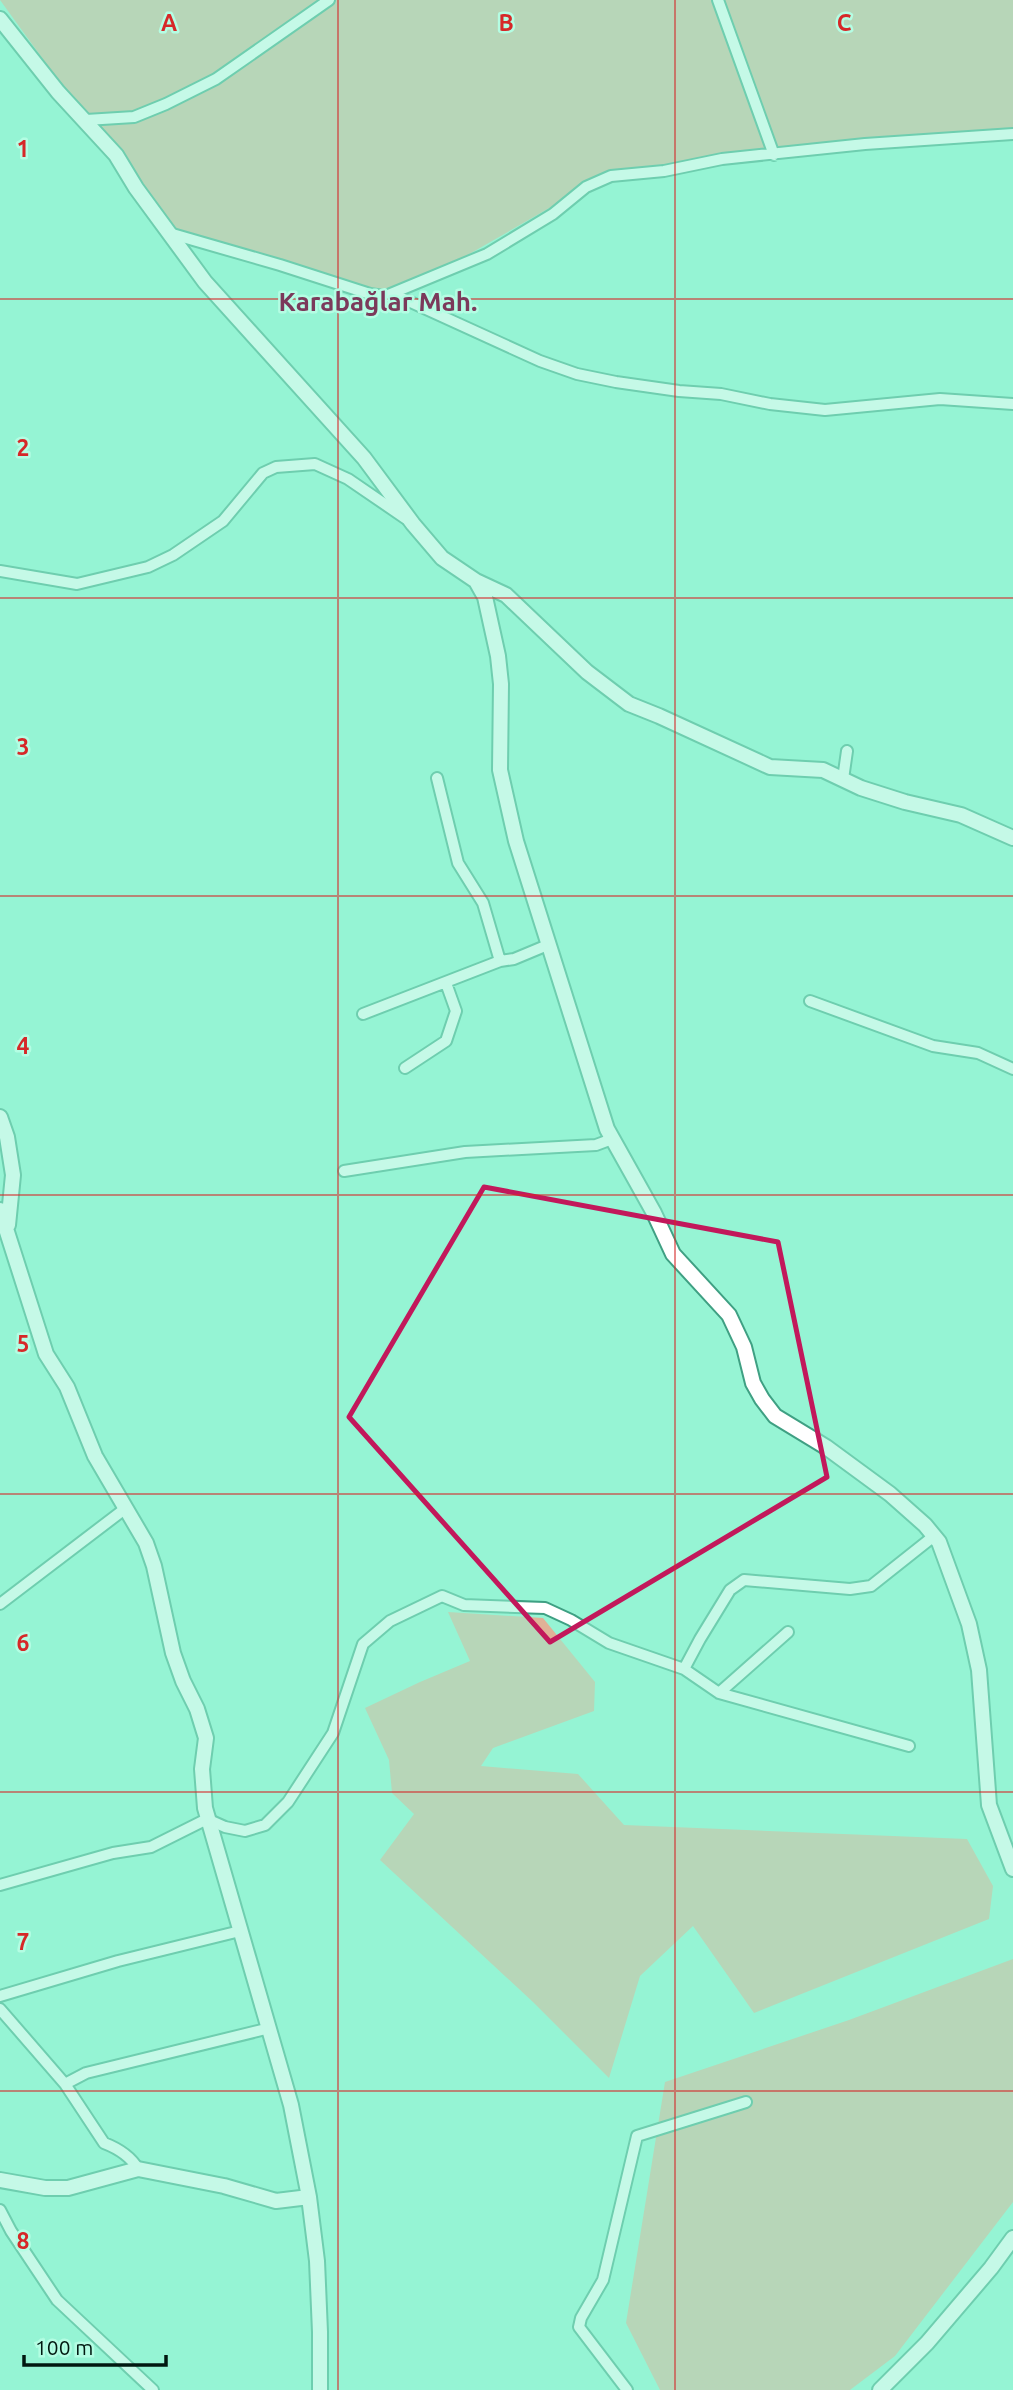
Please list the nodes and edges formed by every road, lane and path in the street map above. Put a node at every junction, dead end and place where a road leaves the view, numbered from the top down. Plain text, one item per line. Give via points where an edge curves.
1 (328, 0) edge
2 (718, 0) edge
3 (0, 19) edge
4 (86, 120) junction
5 (1013, 134) edge
6 (774, 155) junction
7 (169, 233) junction
8 (385, 296) junction
9 (1013, 404) edge
10 (413, 524) junction
11 (0, 571) edge
12 (476, 582) junction
13 (847, 751) dead end
14 (437, 778) dead end
15 (844, 779) junction
16 (1013, 838) edge
17 (550, 944) junction
18 (500, 961) junction
19 (446, 982) junction
20 (810, 1001) dead end
21 (363, 1014) dead end
22 (405, 1068) dead end
23 (1013, 1069) edge
24 (0, 1117) edge
25 (612, 1139) junction
26 (344, 1171) dead end
27 (0, 1210) edge
28 (7, 1232) junction
29 (126, 1508) junction
30 (934, 1536) junction
31 (0, 1604) edge
32 (788, 1632) dead end
33 (684, 1669) junction
34 (719, 1693) junction
35 (909, 1746) dead end
36 (207, 1819) junction
37 (1008, 1843) edge
38 (1013, 1869) edge
39 (0, 1885) edge
40 (240, 1931) junction
41 (0, 1996) edge
42 (0, 2009) edge
43 (270, 2028) junction
44 (65, 2084) junction
45 (746, 2102) dead end
46 (138, 2169) junction
47 (0, 2180) edge
48 (309, 2197) junction
49 (0, 2210) edge
50 (1013, 2238) edge
51 (153, 2390) edge
52 (320, 2390) edge
53 (627, 2390) edge
54 (880, 2390) edge

1 - 4 street via 216,79 166,104 134,117
2 - 6 street
3 - 4 street
4 - 7 street
5 - 6 street
6 - 8 street via 611,176 586,187 553,214 487,254
7 - 8 street
7 - 10 street via 205,282 364,458
8 - 9 street via 404,299 540,361 616,382 825,410 940,399
10 - 11 street via 348,479 314,464 276,467 263,473 222,521 148,568 77,584
10 - 12 street via 442,558
12 - 15 street via 506,595 586,672 628,704 770,767 823,770
12 - 17 street via 485,597 498,656 500,770 516,841
13 - 15 street
14 - 18 street via 458,863 483,903
15 - 16 street via 905,802 961,815
17 - 18 street
17 - 25 street
18 - 19 street
19 - 21 street
19 - 22 street via 456,1012 446,1041
20 - 23 street via 933,1045 978,1053
24 - 28 street via 13,1175
25 - 26 street via 596,1145 465,1152
25 - 30 street via 673,1254 729,1315 753,1383 775,1416 890,1494
27 - 28 street
28 - 29 street via 46,1354 67,1387 95,1456
29 - 31 street
29 - 36 street via 146,1543 173,1653 206,1738 202,1769
30 - 33 street via 871,1586 850,1589 744,1580 730,1590
30 - 37 street via 969,1624 979,1670 989,1805
32 - 34 street
33 - 34 street
33 - 36 street via 610,1643 545,1608 464,1605 442,1596 390,1621 363,1644 333,1733 288,1802 265,1825 245,1830
34 - 35 street
36 - 39 street via 151,1847
36 - 40 street
37 - 38 street
40 - 41 street
40 - 43 street
42 - 44 street
43 - 44 street via 86,2073
43 - 48 street
44 - 46 street via 104,2143
45 - 53 street via 637,2136 603,2280 580,2318 579,2328
46 - 47 street via 68,2188
46 - 48 street via 276,2201
48 - 52 street via 317,2261
49 - 51 street via 57,2300
50 - 54 street via 927,2343

